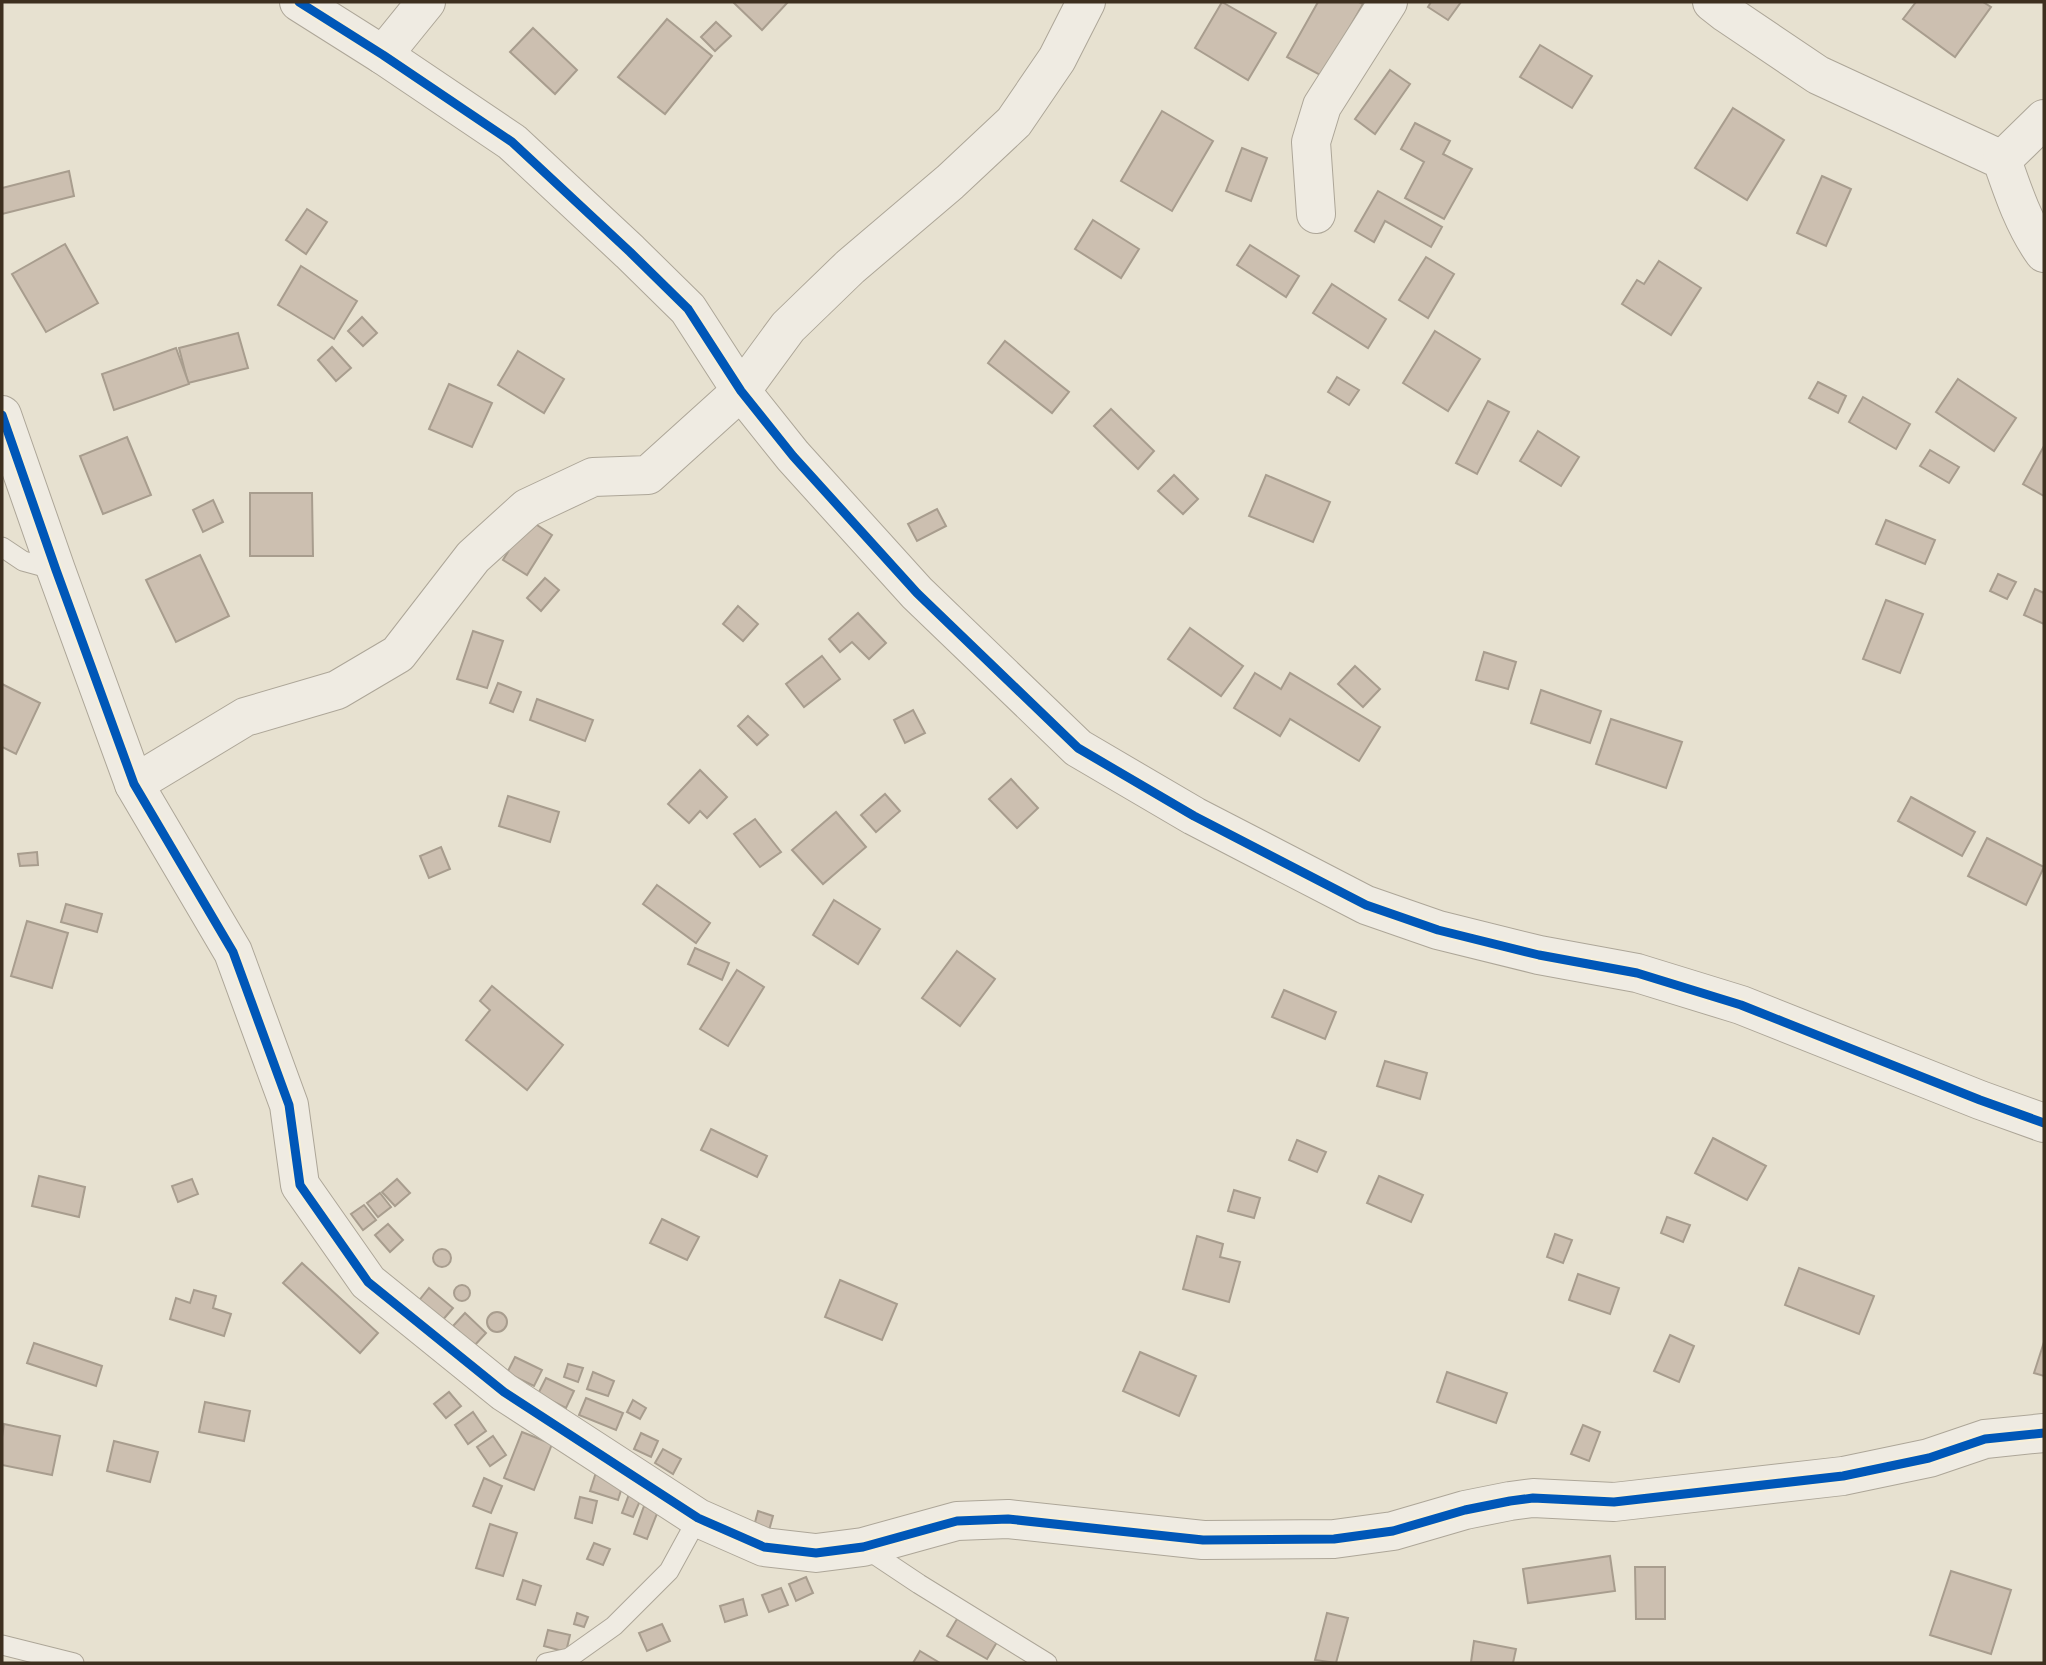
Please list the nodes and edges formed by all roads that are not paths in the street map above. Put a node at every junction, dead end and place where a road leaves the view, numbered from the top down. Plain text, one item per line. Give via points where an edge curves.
1 (299, 2) edge
2 (426, 2) edge
3 (1086, 2) edge
4 (1388, 2) edge
5 (1712, 2) edge
6 (383, 55) junction
7 (2044, 119) edge
8 (2002, 160) junction
9 (1316, 214) dead end
10 (2044, 253) edge
11 (741, 391) junction
12 (2, 415) edge
13 (2, 547) edge
14 (55, 570) junction
15 (134, 784) junction
16 (2044, 1123) edge
17 (2044, 1433) edge
18 (698, 1518) junction
19 (863, 1547) junction
20 (2, 1646) edge
21 (74, 1663) edge
22 (546, 1663) edge
23 (1047, 1663) edge

1 - 6 street
2 - 6 street
3 - 11 street via 1057,59 1014,122 788,327
4 - 9 street via 1322,106 1311,142
5 - 8 street via 1818,75
6 - 11 street via 512,142 688,309
7 - 8 street
8 - 10 street via 2016,200
11 - 15 street via 648,475 593,477 527,508 473,557 398,654 337,690 245,717
11 - 16 street via 917,593 1077,748 1194,816 1366,905 1438,930 1637,974 1741,1005
12 - 14 street
13 - 14 lane via 23,561
14 - 15 street
15 - 18 street via 233,952 289,1105 300,1185 368,1282 504,1392
17 - 19 street via 1985,1439 1929,1458 1843,1476 1614,1502 1533,1498 1465,1510 1393,1531 1334,1539 1203,1541 1008,1519 957,1521
18 - 19 street via 764,1547 816,1553
18 - 22 lane via 669,1570 614,1626 569,1658
19 - 23 lane
20 - 21 lane

